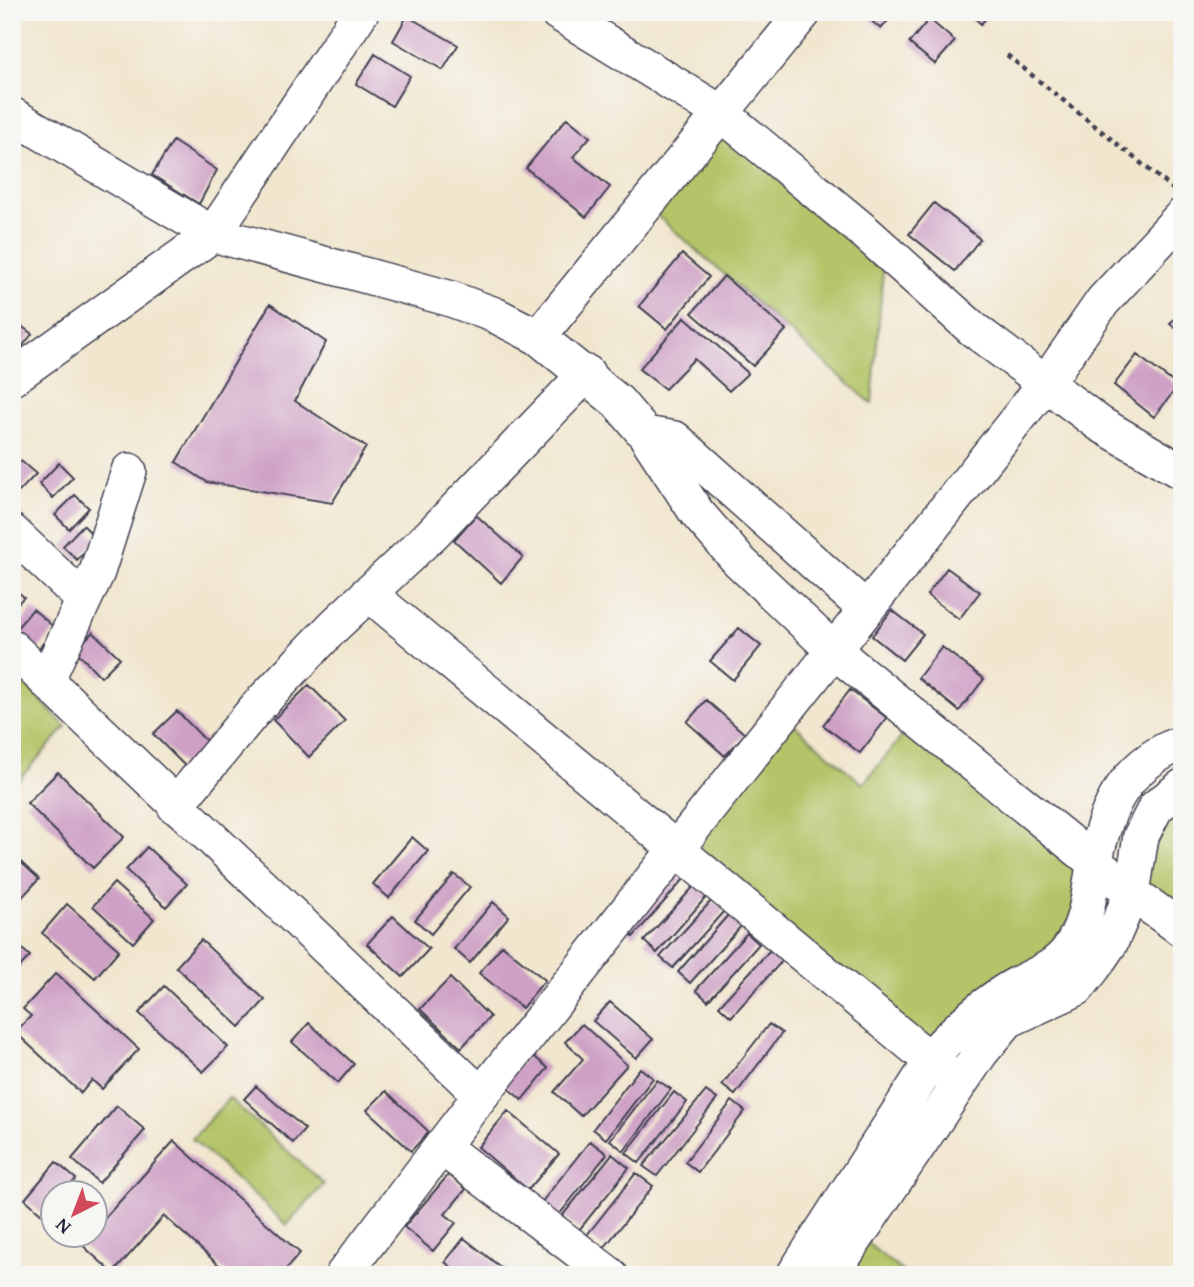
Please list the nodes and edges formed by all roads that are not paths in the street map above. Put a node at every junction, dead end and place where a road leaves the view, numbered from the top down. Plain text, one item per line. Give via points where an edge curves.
1 (361, 12) edge
2 (557, 12) edge
3 (804, 12) edge
4 (721, 113) junction
5 (12, 115) edge
6 (1182, 216) edge
7 (213, 234) junction
8 (538, 337) junction
9 (587, 373) junction
10 (12, 378) edge
11 (1046, 383) junction
12 (645, 434) junction
13 (129, 471) dead end
14 (1182, 472) edge
15 (12, 532) edge
16 (368, 593) junction
17 (84, 600) junction
18 (866, 609) junction
19 (12, 648) edge
20 (834, 650) junction
21 (46, 681) junction
22 (1182, 743) edge
23 (1182, 787) edge
24 (175, 806) junction
25 (676, 851) junction
26 (1094, 863) junction
27 (1132, 893) junction
28 (1182, 929) edge
29 (931, 1062) junction
30 (959, 1084) junction
31 (481, 1095) junction
32 (443, 1148) junction
33 (343, 1275) edge
34 (610, 1275) edge
35 (794, 1275) edge
36 (831, 1275) edge

1 - 7 street
2 - 4 street
3 - 4 street
4 - 8 street
4 - 11 street via 973,329
5 - 7 street
6 - 11 street via 1103,301
7 - 8 street via 448,298
7 - 10 street
8 - 9 street
9 - 12 street
9 - 16 street via 432,534
11 - 14 street via 1100,424
11 - 18 street
12 - 18 street via 675,439
12 - 20 street via 697,513 739,561
13 - 17 street
15 - 17 street
16 - 24 street via 258,706
16 - 25 street
17 - 21 street
18 - 20 street
19 - 21 street
20 - 25 street
20 - 26 street
21 - 24 street
22 - 26 street via 1154,753 1109,808
23 - 27 street via 1156,807 1140,836
24 - 31 street
25 - 29 street
25 - 31 street
26 - 27 street
26 - 29 street via 1086,915 1069,950 1040,976 1016,985 970,1015
27 - 28 street
27 - 30 street via 1110,943 1077,988 1008,1020
29 - 30 street
29 - 35 street
30 - 36 street
31 - 32 street
32 - 33 street
32 - 34 street

